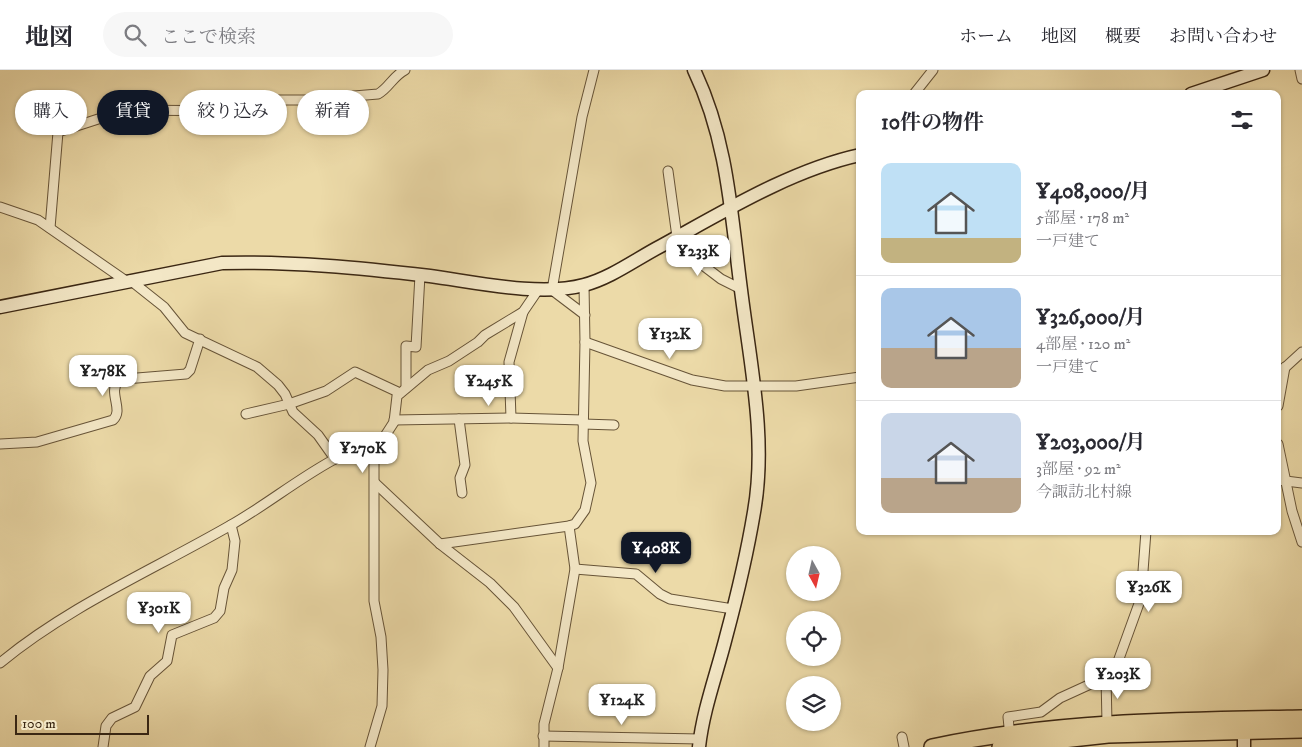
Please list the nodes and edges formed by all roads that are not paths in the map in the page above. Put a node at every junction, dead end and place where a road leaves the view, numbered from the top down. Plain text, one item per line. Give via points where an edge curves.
1 (405, 70) edge
2 (594, 70) edge
3 (694, 70) edge
4 (933, 70) edge
5 (1263, 70) edge
6 (1300, 70) edge
7 (392, 74) edge
8 (1302, 79) edge
9 (917, 90) edge
10 (1203, 90) edge
11 (856, 156) edge
12 (668, 171) dead end
13 (0, 207) edge
14 (732, 207) junction
15 (50, 228) junction
16 (674, 239) junction
17 (420, 275) junction
18 (128, 281) junction
19 (584, 285) junction
20 (741, 289) junction
21 (538, 290) junction
22 (552, 290) junction
23 (0, 307) edge
24 (523, 312) junction
25 (585, 315) junction
26 (200, 340) junction
27 (585, 342) junction
28 (1302, 352) edge
29 (1286, 367) junction
30 (1281, 371) edge
31 (856, 378) edge
32 (754, 386) junction
33 (403, 390) junction
34 (1281, 391) edge
35 (289, 404) junction
36 (246, 414) dead end
37 (511, 418) junction
38 (458, 419) junction
39 (394, 420) junction
40 (583, 422) junction
41 (614, 426) dead end
42 (0, 444) edge
43 (374, 452) junction
44 (335, 459) junction
45 (1282, 480) edge
46 (375, 483) junction
47 (1302, 483) edge
48 (462, 493) dead end
49 (232, 525) junction
50 (569, 526) junction
51 (1146, 535) edge
52 (1302, 542) edge
53 (440, 544) junction
54 (575, 569) junction
55 (733, 610) junction
56 (0, 663) edge
57 (558, 668) junction
58 (1106, 677) junction
59 (1302, 718) edge
60 (1107, 723) junction
61 (1244, 725) junction
62 (1302, 730) edge
63 (544, 736) junction
64 (699, 743) edge
65 (1008, 743) edge
66 (103, 747) edge
67 (370, 747) edge
68 (544, 747) edge
69 (932, 747) edge
70 (1244, 747) edge

1 - 7 street
2 - 22 street via 582,117
3 - 14 street via 715,119
4 - 9 street
5 - 10 street
6 - 8 street
7 - 15 street via 384,90 378,94 274,100 241,111 126,110 58,132
11 - 14 street via 834,161
12 - 16 street
13 - 15 street via 38,220
14 - 16 street
14 - 20 street
15 - 18 street
16 - 19 street
16 - 20 street via 721,279
17 - 18 street via 249,262 200,266
17 - 21 street
17 - 33 street via 416,347 406,346
18 - 23 street
18 - 26 street via 164,307 185,333
19 - 22 street
19 - 25 street
20 - 32 street
21 - 22 street
21 - 24 street
22 - 25 street
24 - 33 street via 449,362 428,370
24 - 37 street via 509,362
25 - 27 street
26 - 35 street via 257,367 278,385
26 - 42 street via 186,374 118,381 114,392 118,413 113,420 37,442
27 - 32 street via 692,380 725,386
27 - 40 street
28 - 29 street
29 - 30 street
29 - 34 street
31 - 32 street via 796,386
32 - 55 street via 758,464 754,511
33 - 35 street via 355,372 326,391
33 - 39 street via 397,396
35 - 36 street
35 - 44 street
37 - 38 street
37 - 40 street
38 - 39 street
38 - 48 street via 465,465 460,478
39 - 43 street
40 - 41 street
40 - 50 street via 591,483 585,510 575,524
43 - 44 street via 364,451
43 - 46 street
44 - 49 street
45 - 47 street
45 - 52 street
46 - 53 street
46 - 67 street via 374,601 383,670 382,706
49 - 56 street via 99,597 31,638
49 - 66 street via 235,540 232,563 220,611 214,618 172,635 167,660 150,676 135,706 112,718 106,726
50 - 53 street
50 - 54 street
51 - 58 street via 1141,598 1116,667
53 - 57 street via 490,583 514,607
54 - 55 street via 636,574 670,599
54 - 57 street
55 - 64 street
57 - 63 street
58 - 60 street
58 - 65 street via 1060,698 1041,712 1008,718
59 - 61 main road
60 - 61 main road
60 - 65 main road
61 - 62 main road
61 - 65 main road
61 - 70 street
63 - 64 street
63 - 68 street
65 - 69 main road

